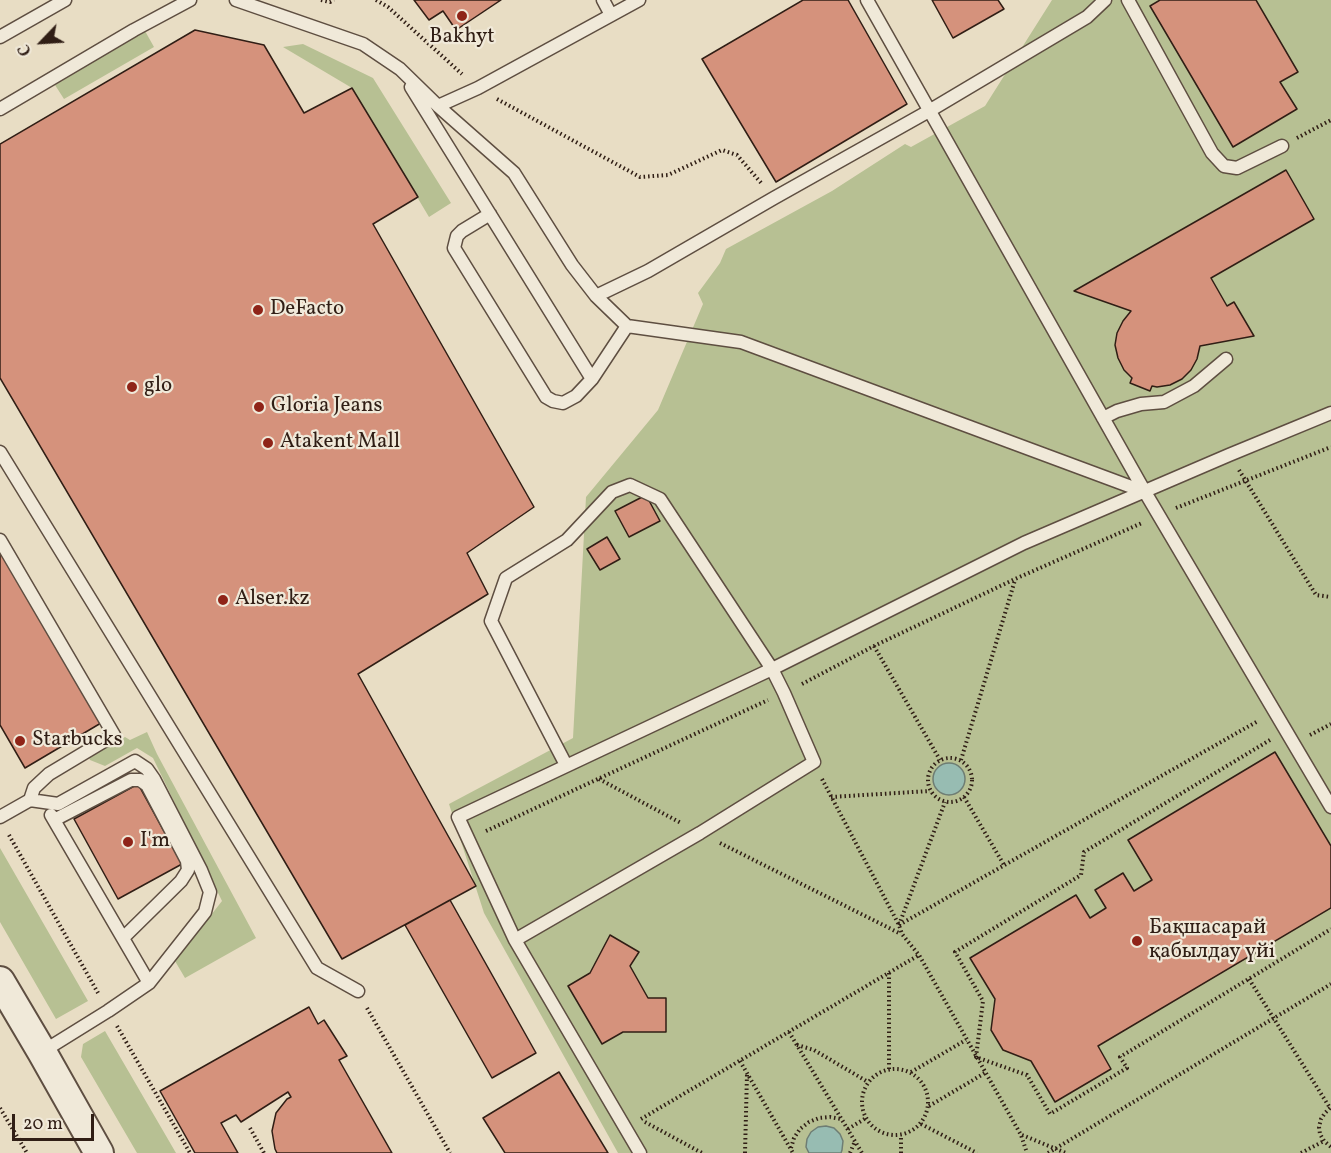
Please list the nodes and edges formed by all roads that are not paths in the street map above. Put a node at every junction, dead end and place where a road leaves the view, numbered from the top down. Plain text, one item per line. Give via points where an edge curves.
1 (65, 0) edge
2 (190, 0) edge
3 (236, 0) edge
4 (603, 0) edge
5 (639, 0) edge
6 (867, 0) edge
7 (1105, 0) edge
8 (1128, 0) edge
9 (611, 15) junction
10 (0, 37) edge
11 (400, 69) junction
12 (438, 106) junction
13 (0, 109) edge
14 (929, 111) junction
15 (1282, 147) road end
16 (490, 214) junction
17 (596, 296) junction
18 (627, 326) junction
19 (1226, 359) dead end
20 (592, 380) junction
21 (1331, 413) edge
22 (1103, 418) junction
23 (0, 452) edge
24 (1145, 492) junction
25 (0, 540) edge
26 (772, 669) junction
27 (566, 765) junction
28 (30, 800) junction
29 (44, 803) junction
30 (1331, 807) edge
31 (0, 817) edge
32 (54, 820) junction
33 (123, 938) junction
34 (514, 940) junction
35 (0, 981) edge
36 (149, 983) junction
37 (358, 991) road end
38 (42, 1052) junction
39 (99, 1153) edge
40 (640, 1153) edge

1 - 10 lane
2 - 13 lane
3 - 11 lane via 363,44
4 - 9 lane
5 - 9 lane
6 - 14 lane
7 - 14 lane via 1087,17
8 - 15 lane via 1212,153 1224,166 1237,168
9 - 12 lane
11 - 12 lane
11 - 16 lane
12 - 17 lane via 514,172
14 - 17 lane via 648,271
14 - 22 lane
16 - 20 lane
16 - 20 lane via 457,236 454,248 458,255 546,397 563,403
17 - 18 lane
18 - 20 lane
18 - 24 lane via 741,342
19 - 22 lane via 1194,386 1164,402 1142,404
21 - 24 lane
22 - 24 lane
23 - 37 lane via 317,968
24 - 26 lane via 1024,543
24 - 30 lane
25 - 28 lane via 114,735 49,774 34,788
26 - 27 lane
26 - 27 lane via 660,499 630,485 612,492 567,540 506,578 491,621
26 - 34 lane via 814,762
27 - 34 lane via 458,817
28 - 29 lane
28 - 31 lane
29 - 32 lane
29 - 36 lane via 58,804 135,761 154,779 210,892 205,912
32 - 33 lane
32 - 33 lane via 130,780 147,785 187,861 188,870
33 - 36 lane
34 - 40 lane
35 - 38 street
36 - 38 lane
38 - 39 street

